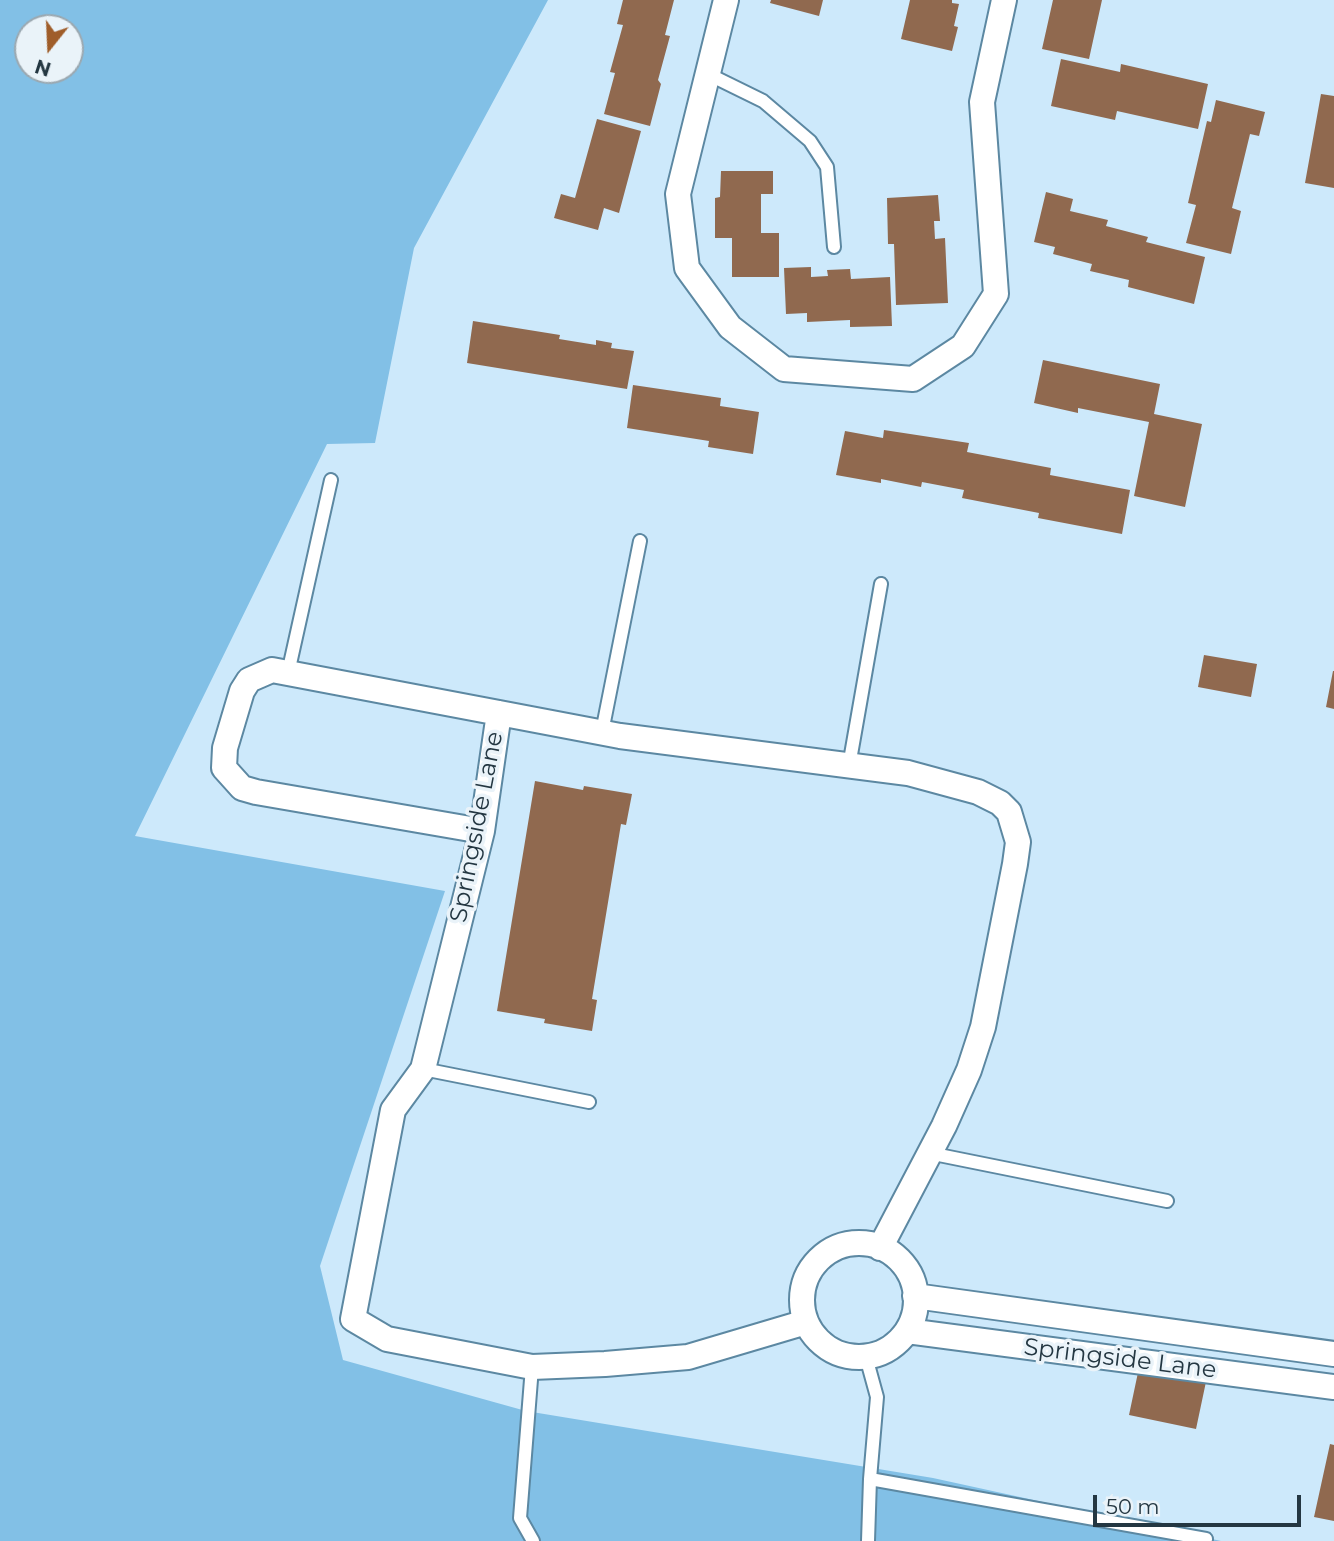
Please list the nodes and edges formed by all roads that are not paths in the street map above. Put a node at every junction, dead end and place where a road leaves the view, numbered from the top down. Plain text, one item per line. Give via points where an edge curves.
1 (726, 0) edge
2 (1004, 0) edge
3 (708, 74) junction
4 (834, 247) dead end
5 (331, 480) dead end
6 (640, 541) dead end
7 (881, 584) dead end
8 (288, 673) junction
9 (499, 713) junction
10 (602, 732) junction
11 (849, 766) junction
12 (482, 831) junction
13 (424, 1069) junction
14 (589, 1102) dead end
15 (929, 1153) junction
16 (1167, 1201) dead end
17 (880, 1248) junction
18 (915, 1296) junction
19 (806, 1322) junction
20 (906, 1331) junction
21 (1334, 1353) edge
22 (866, 1357) junction
23 (532, 1367) junction
24 (1334, 1387) edge
25 (870, 1479) junction
26 (1206, 1539) dead end
27 (533, 1541) edge
28 (868, 1541) edge

1 - 3 street
2 - 3 street via 982,102 996,294 963,346 913,379 784,369 730,327 687,268 678,194
3 - 4 lane via 763,101 810,141 827,167
5 - 8 lane
6 - 10 lane
7 - 11 lane
8 - 9 street
8 - 12 street via 272,670 249,680 242,691 225,748 224,768 242,788
9 - 10 street, Springside Lane
9 - 12 street, Springside Lane
10 - 11 street, Springside Lane
11 - 15 street, Springside Lane via 908,773 978,792 1000,803 1015,828 1015,864 983,1027 969,1070
12 - 13 street, Springside Lane
13 - 14 lane
13 - 23 street, Springside Lane via 393,1110 353,1319 387,1339
15 - 16 lane
15 - 17 street, Springside Lane
17 - 18 street via 904,1266
17 - 19 street via 851,1244 824,1255 804,1286
18 - 20 street via 916,1308
18 - 21 street, Springside Lane
19 - 22 street via 813,1335 837,1353
19 - 23 street, Springside Lane via 688,1357
20 - 22 street via 894,1346
20 - 24 street, Springside Lane
22 - 25 lane via 877,1397
23 - 27 lane via 520,1518
25 - 26 lane
25 - 28 lane

